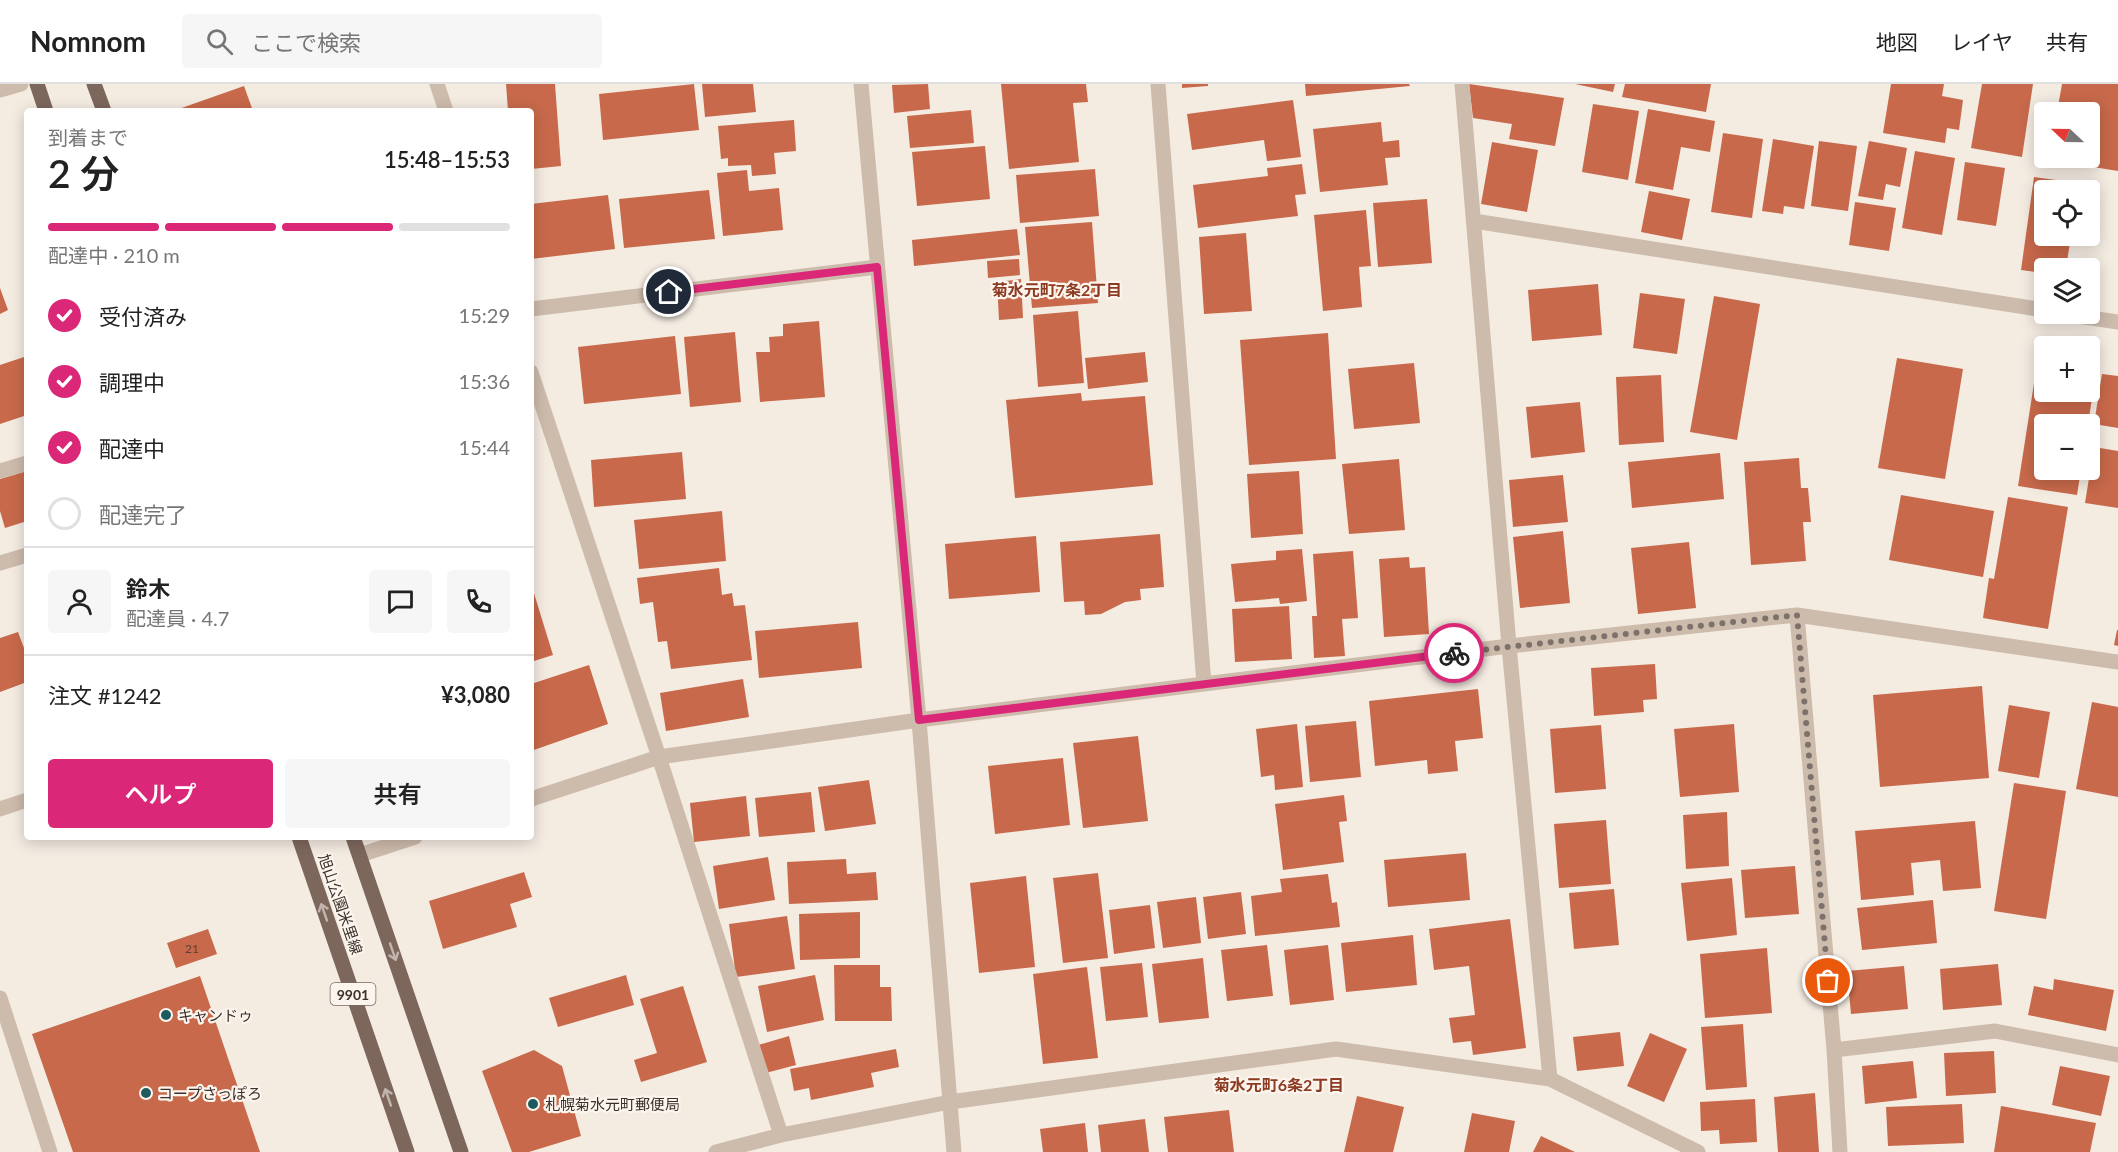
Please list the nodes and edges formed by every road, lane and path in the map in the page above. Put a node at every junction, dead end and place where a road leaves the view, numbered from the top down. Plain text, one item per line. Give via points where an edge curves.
1 (21, 84) edge
2 (37, 84) edge
3 (94, 84) edge
4 (437, 84) edge
5 (861, 84) edge
6 (1158, 84) edge
7 (1462, 84) edge
8 (0, 90) edge
9 (45, 108) edge
10 (103, 108) edge
11 (445, 108) edge
12 (1474, 221) junction
13 (877, 267) junction
14 (2034, 308) edge
15 (534, 309) edge
16 (2100, 319) edge
17 (2118, 322) edge
18 (534, 381) edge
19 (24, 464) edge
20 (0, 471) edge
21 (24, 556) edge
22 (0, 563) edge
23 (1797, 615) junction
24 (1509, 646) junction
25 (2118, 662) edge
26 (1204, 684) junction
27 (919, 720) junction
28 (660, 756) junction
29 (534, 798) edge
30 (24, 801) edge
31 (0, 809) edge
32 (299, 840) edge
33 (354, 840) edge
34 (407, 840) edge
35 (360, 855) junction
36 (0, 998) edge
37 (1834, 1050) junction
38 (2118, 1055) edge
39 (1550, 1079) junction
40 (950, 1102) junction
41 (781, 1135) junction
42 (50, 1152) edge
43 (407, 1152) edge
44 (460, 1152) edge
45 (716, 1152) edge
46 (954, 1152) edge
47 (1698, 1152) edge
48 (1840, 1152) edge

1 - 8 street
2 - 9 main road
3 - 10 main road
4 - 11 street
5 - 13 street
6 - 26 street
7 - 12 street
12 - 14 street
12 - 24 street
13 - 15 street
13 - 27 street
16 - 17 street
18 - 28 street
19 - 20 street
21 - 22 street
23 - 24 street
23 - 25 street
23 - 37 street
24 - 26 street
24 - 39 street
26 - 27 street
27 - 28 street
27 - 40 street
28 - 29 street
28 - 41 street
30 - 31 street
43 -> 32 main road, 旭山公園米里線 / 9901
33 - 35 main road
34 - 35 street
35 -> 44 main road
36 - 42 street
37 - 38 street via 1995,1031
37 - 48 street
39 - 40 street via 1336,1049
39 - 47 street
40 - 41 street
40 - 46 street
41 - 45 street

